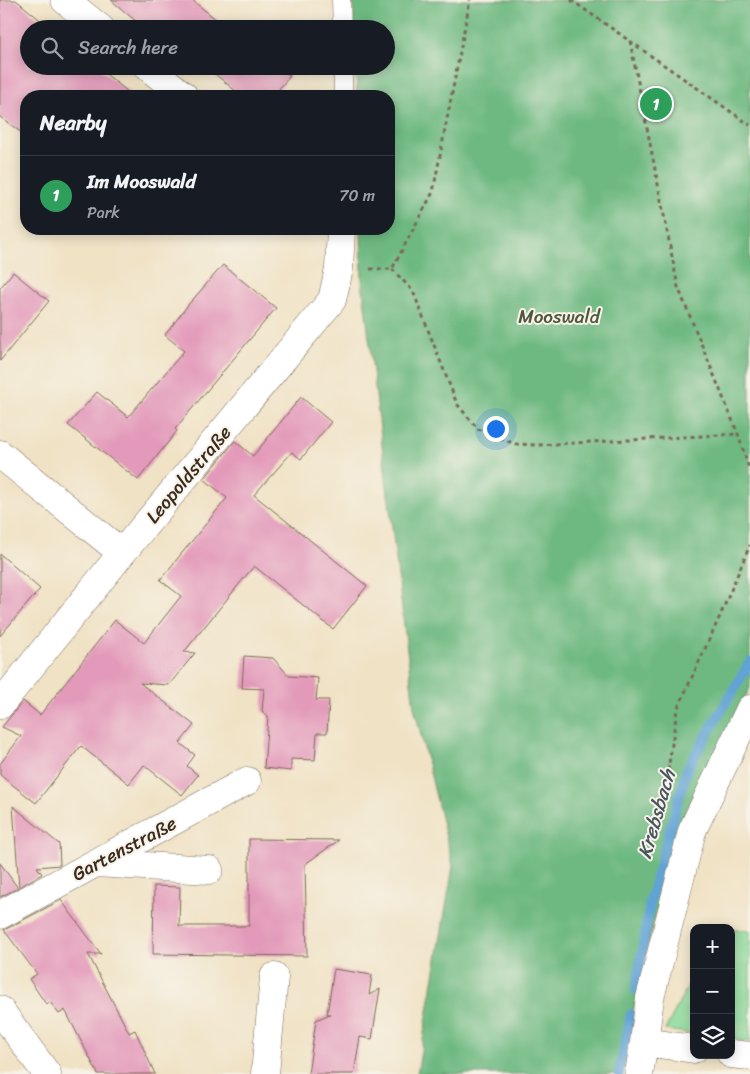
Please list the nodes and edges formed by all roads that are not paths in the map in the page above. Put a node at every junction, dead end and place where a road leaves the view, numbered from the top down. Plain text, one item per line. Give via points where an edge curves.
1 (66, 0) edge
2 (341, 0) edge
3 (90, 20) edge
4 (342, 20) edge
5 (158, 75) edge
6 (343, 75) edge
7 (177, 90) edge
8 (344, 90) edge
9 (341, 235) edge
10 (0, 454) edge
11 (122, 553) junction
12 (0, 705) edge
13 (750, 709) edge
14 (247, 781) dead end
15 (96, 862) junction
16 (209, 870) dead end
17 (0, 915) edge
18 (274, 977) dead end
19 (0, 1010) edge
20 (644, 1042) junction
21 (690, 1048) edge
22 (735, 1054) edge
23 (750, 1056) edge
24 (47, 1074) edge
25 (265, 1074) edge
26 (639, 1074) edge

1 - 3 street
2 - 4 lane
5 - 7 street
6 - 8 lane
9 - 11 street, Leopoldstraße via 339,269 332,300
10 - 11 street
11 - 12 street, Leopoldstraße
13 - 20 street via 692,831 650,998
14 - 15 street, Gartenstraße
15 - 16 street
15 - 17 street, Gartenstraße
18 - 25 street
19 - 24 street
20 - 21 street
20 - 26 street
22 - 23 street

